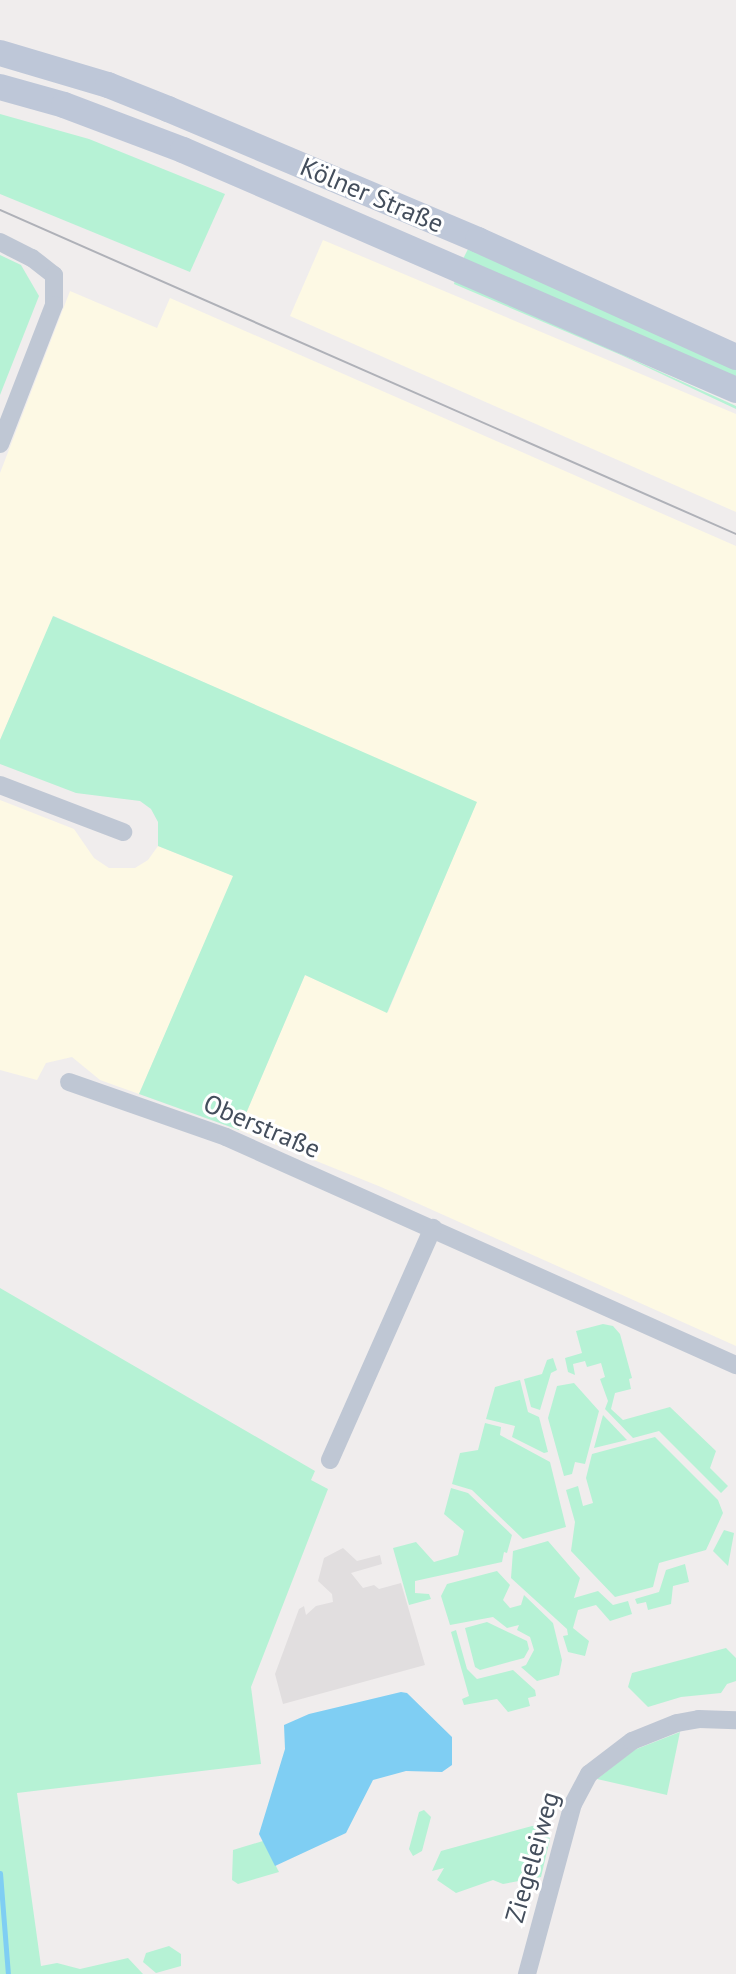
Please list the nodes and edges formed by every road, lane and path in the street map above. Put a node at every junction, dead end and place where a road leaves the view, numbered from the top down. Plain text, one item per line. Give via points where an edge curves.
1 (0, 53) edge
2 (0, 87) edge
3 (0, 242) edge
4 (736, 357) edge
5 (736, 390) edge
6 (0, 444) edge
7 (0, 785) edge
8 (123, 832) dead end
9 (69, 1082) dead end
10 (433, 1228) junction
11 (736, 1365) edge
12 (330, 1460) dead end
13 (736, 1720) edge
14 (527, 1974) edge

1 - 4 main road, Kölner Straße via 168,109
2 - 5 main road, Kölner Straße via 183,150
3 - 6 street via 54,275 54,305
7 - 8 street
9 - 10 street, Oberstraße via 222,1135
10 - 11 street, Oberstraße
10 - 12 street
13 - 14 street, Ziegeleiweg via 677,1723 632,1741 589,1774 573,1804

